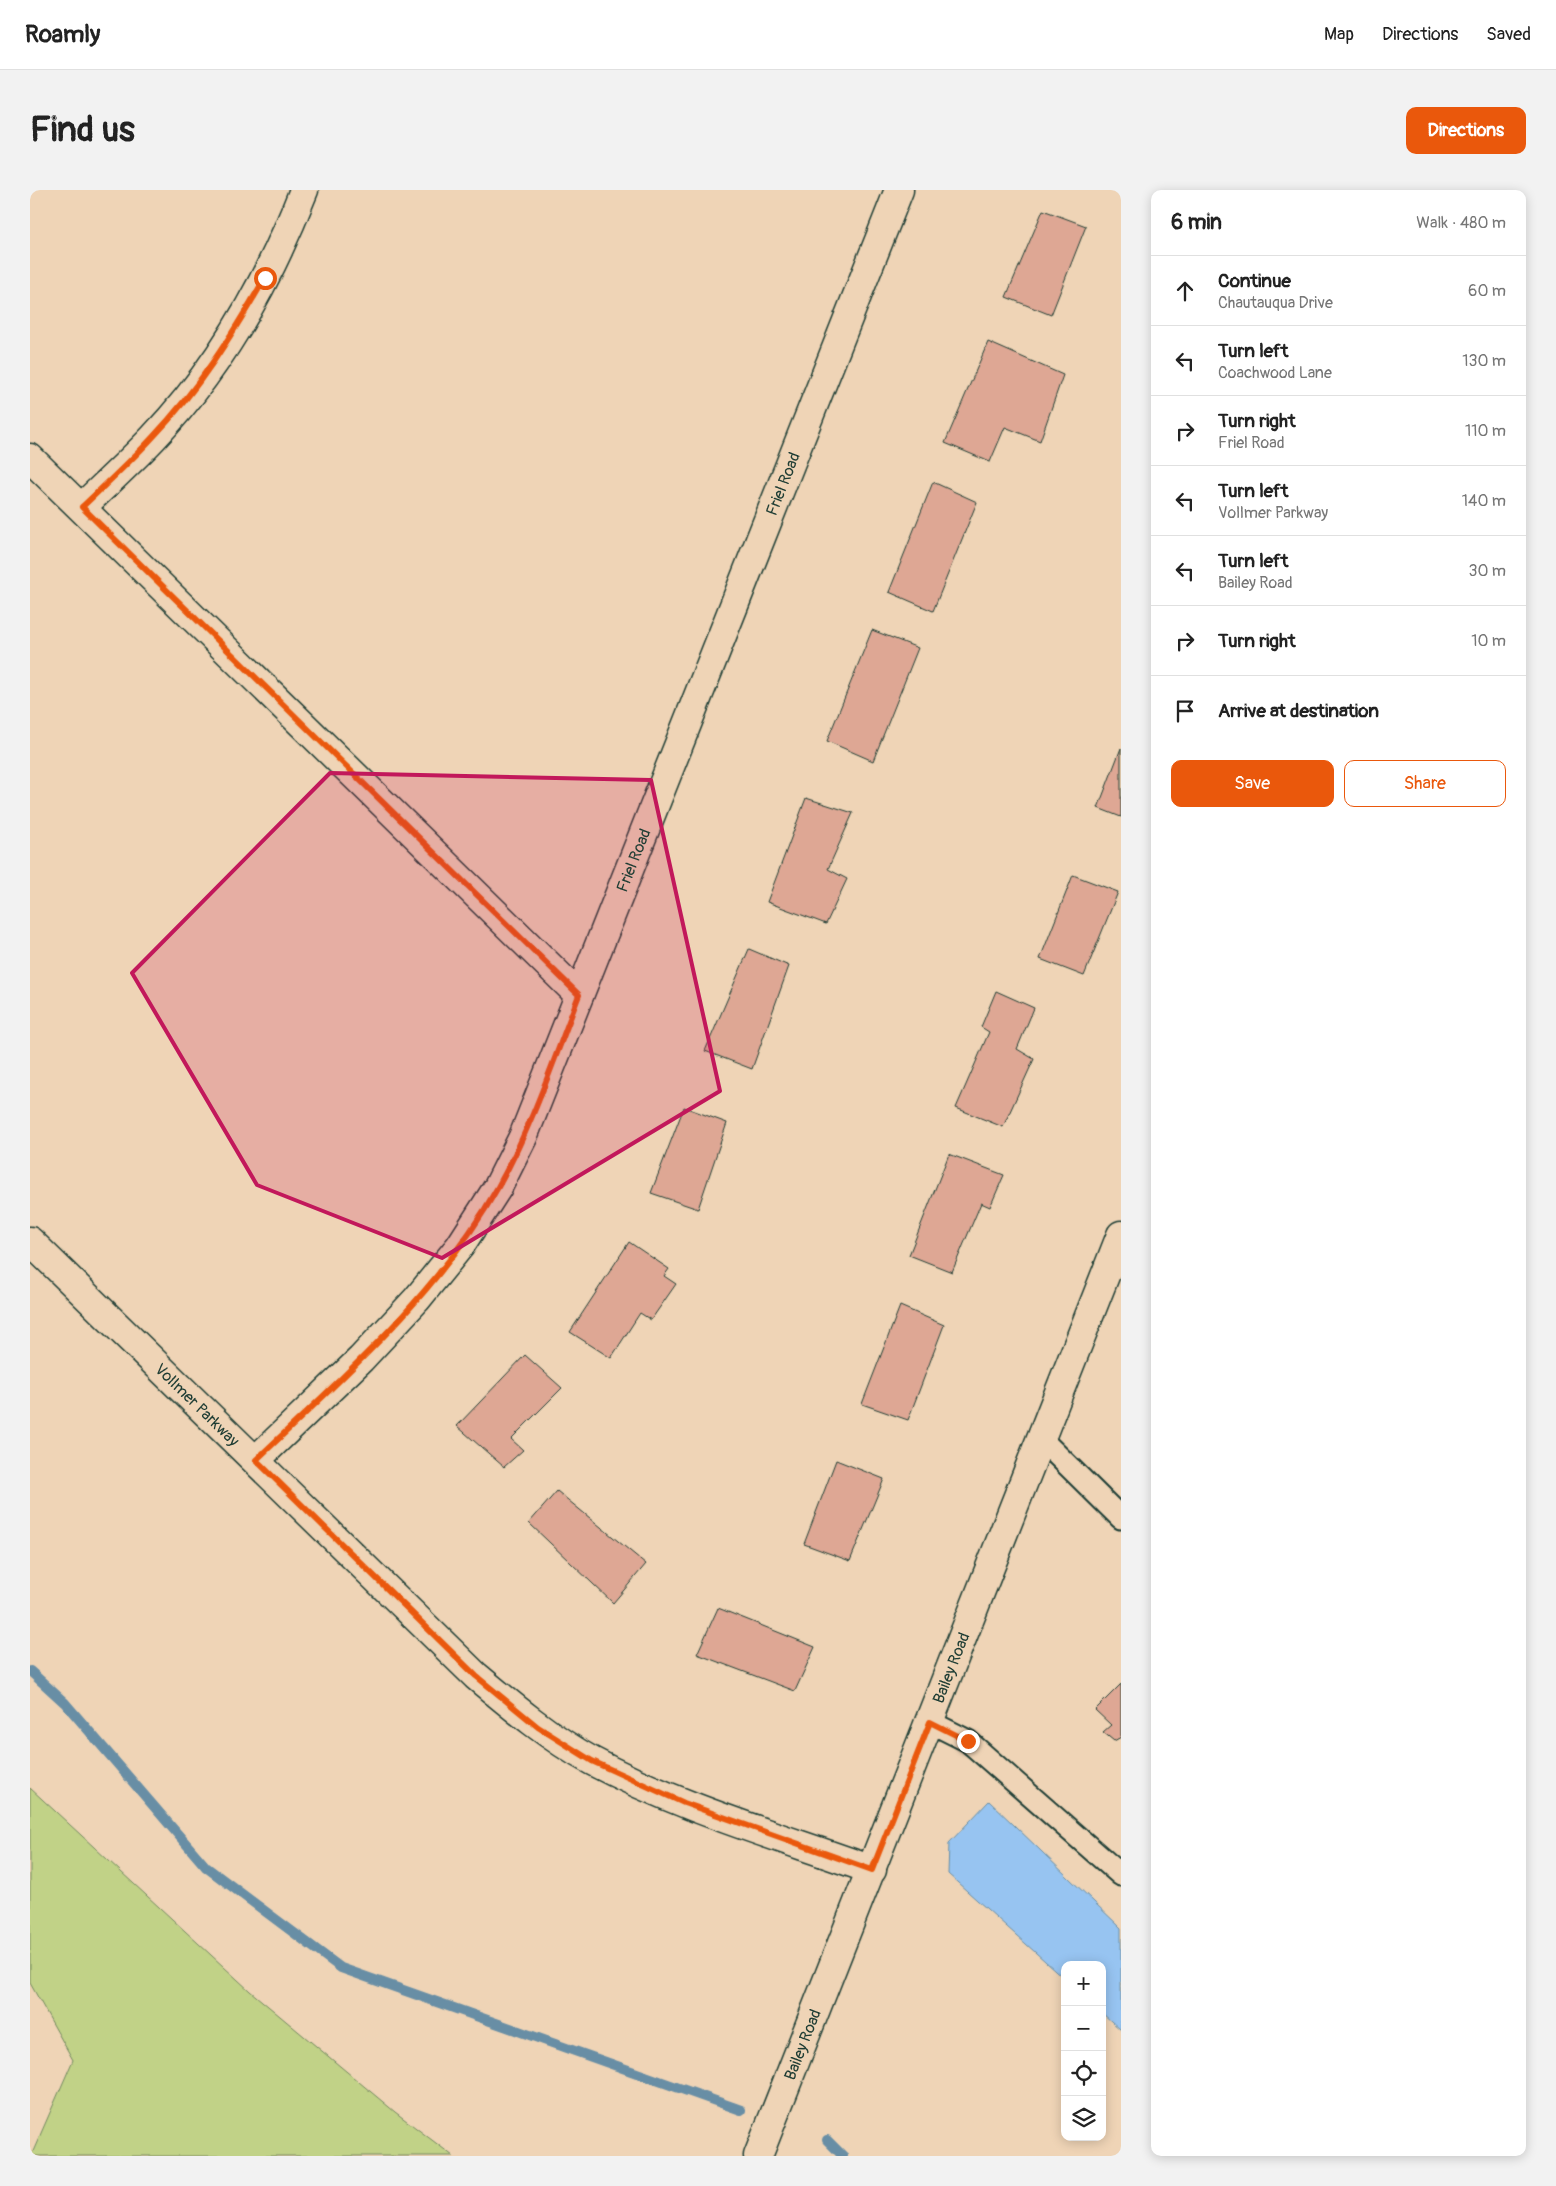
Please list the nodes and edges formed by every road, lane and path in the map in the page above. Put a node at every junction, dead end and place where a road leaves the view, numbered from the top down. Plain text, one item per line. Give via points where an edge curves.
1 (304, 190) edge
2 (899, 190) edge
3 (30, 458) edge
4 (82, 507) junction
5 (579, 995) junction
6 (1121, 1235) edge
7 (30, 1241) edge
8 (1041, 1439) junction
9 (256, 1460) junction
10 (1121, 1518) edge
11 (930, 1722) junction
12 (872, 1870) junction
13 (1121, 1875) edge
14 (758, 2156) edge

1 - 4 street via 265,278 234,333 205,375 154,437
2 - 5 street, Friel Road
3 - 4 street
4 - 5 street
5 - 9 street, Friel Road via 523,1137 498,1187 460,1246 380,1339
6 - 8 street, Bailey Road
7 - 9 street, Vollmer Parkway
8 - 10 lane
8 - 11 street, Bailey Road
9 - 12 street, Vollmer Parkway via 476,1676 538,1727 592,1761 684,1803
11 - 12 street, Bailey Road
11 - 13 lane via 968,1741
12 - 14 street, Bailey Road

